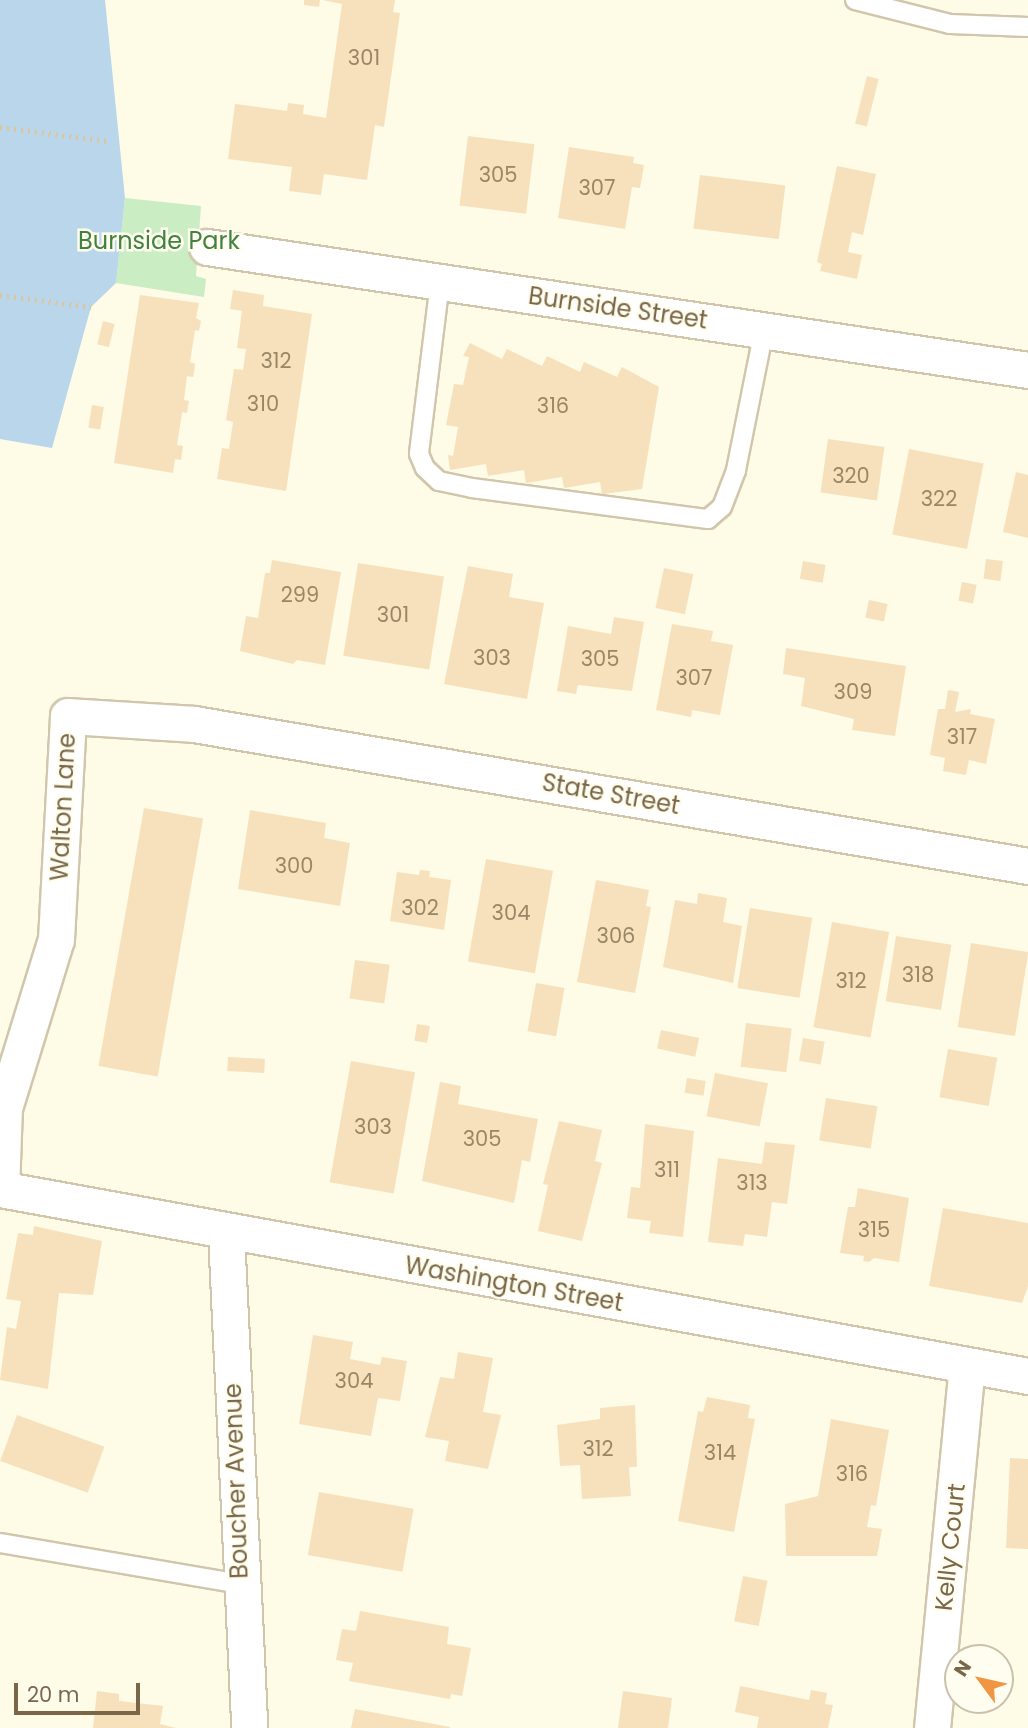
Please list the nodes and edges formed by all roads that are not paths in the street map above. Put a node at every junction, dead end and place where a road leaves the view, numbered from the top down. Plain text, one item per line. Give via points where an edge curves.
1 (855, 0) edge
2 (1028, 27) edge
3 (207, 247) dead end
4 (440, 282) junction
5 (764, 330) junction
6 (1028, 370) edge
7 (194, 723) joint
8 (1028, 866) edge
9 (0, 1189) edge
10 (226, 1233) junction
11 (967, 1366) junction
12 (1028, 1376) edge
13 (0, 1543) edge
14 (240, 1584) junction
15 (249, 1728) edge
16 (932, 1728) edge

1 - 2 lane via 950,24
3 - 4 street, Burnside Street
4 - 5 street, Burnside Street
4 - 5 lane via 419,454 425,468 439,481 708,519 722,507 736,470
5 - 6 street, Burnside Street
7 - 8 street, State Street
7 - 9 street, Walton Lane via 68,716 56,939 4,1108
9 - 10 street, Washington Street
10 - 11 street, Washington Street
10 - 14 street, Boucher Avenue
11 - 12 street, Washington Street
11 - 16 street, Kelly Court
13 - 14 lane
14 - 15 street, Boucher Avenue

